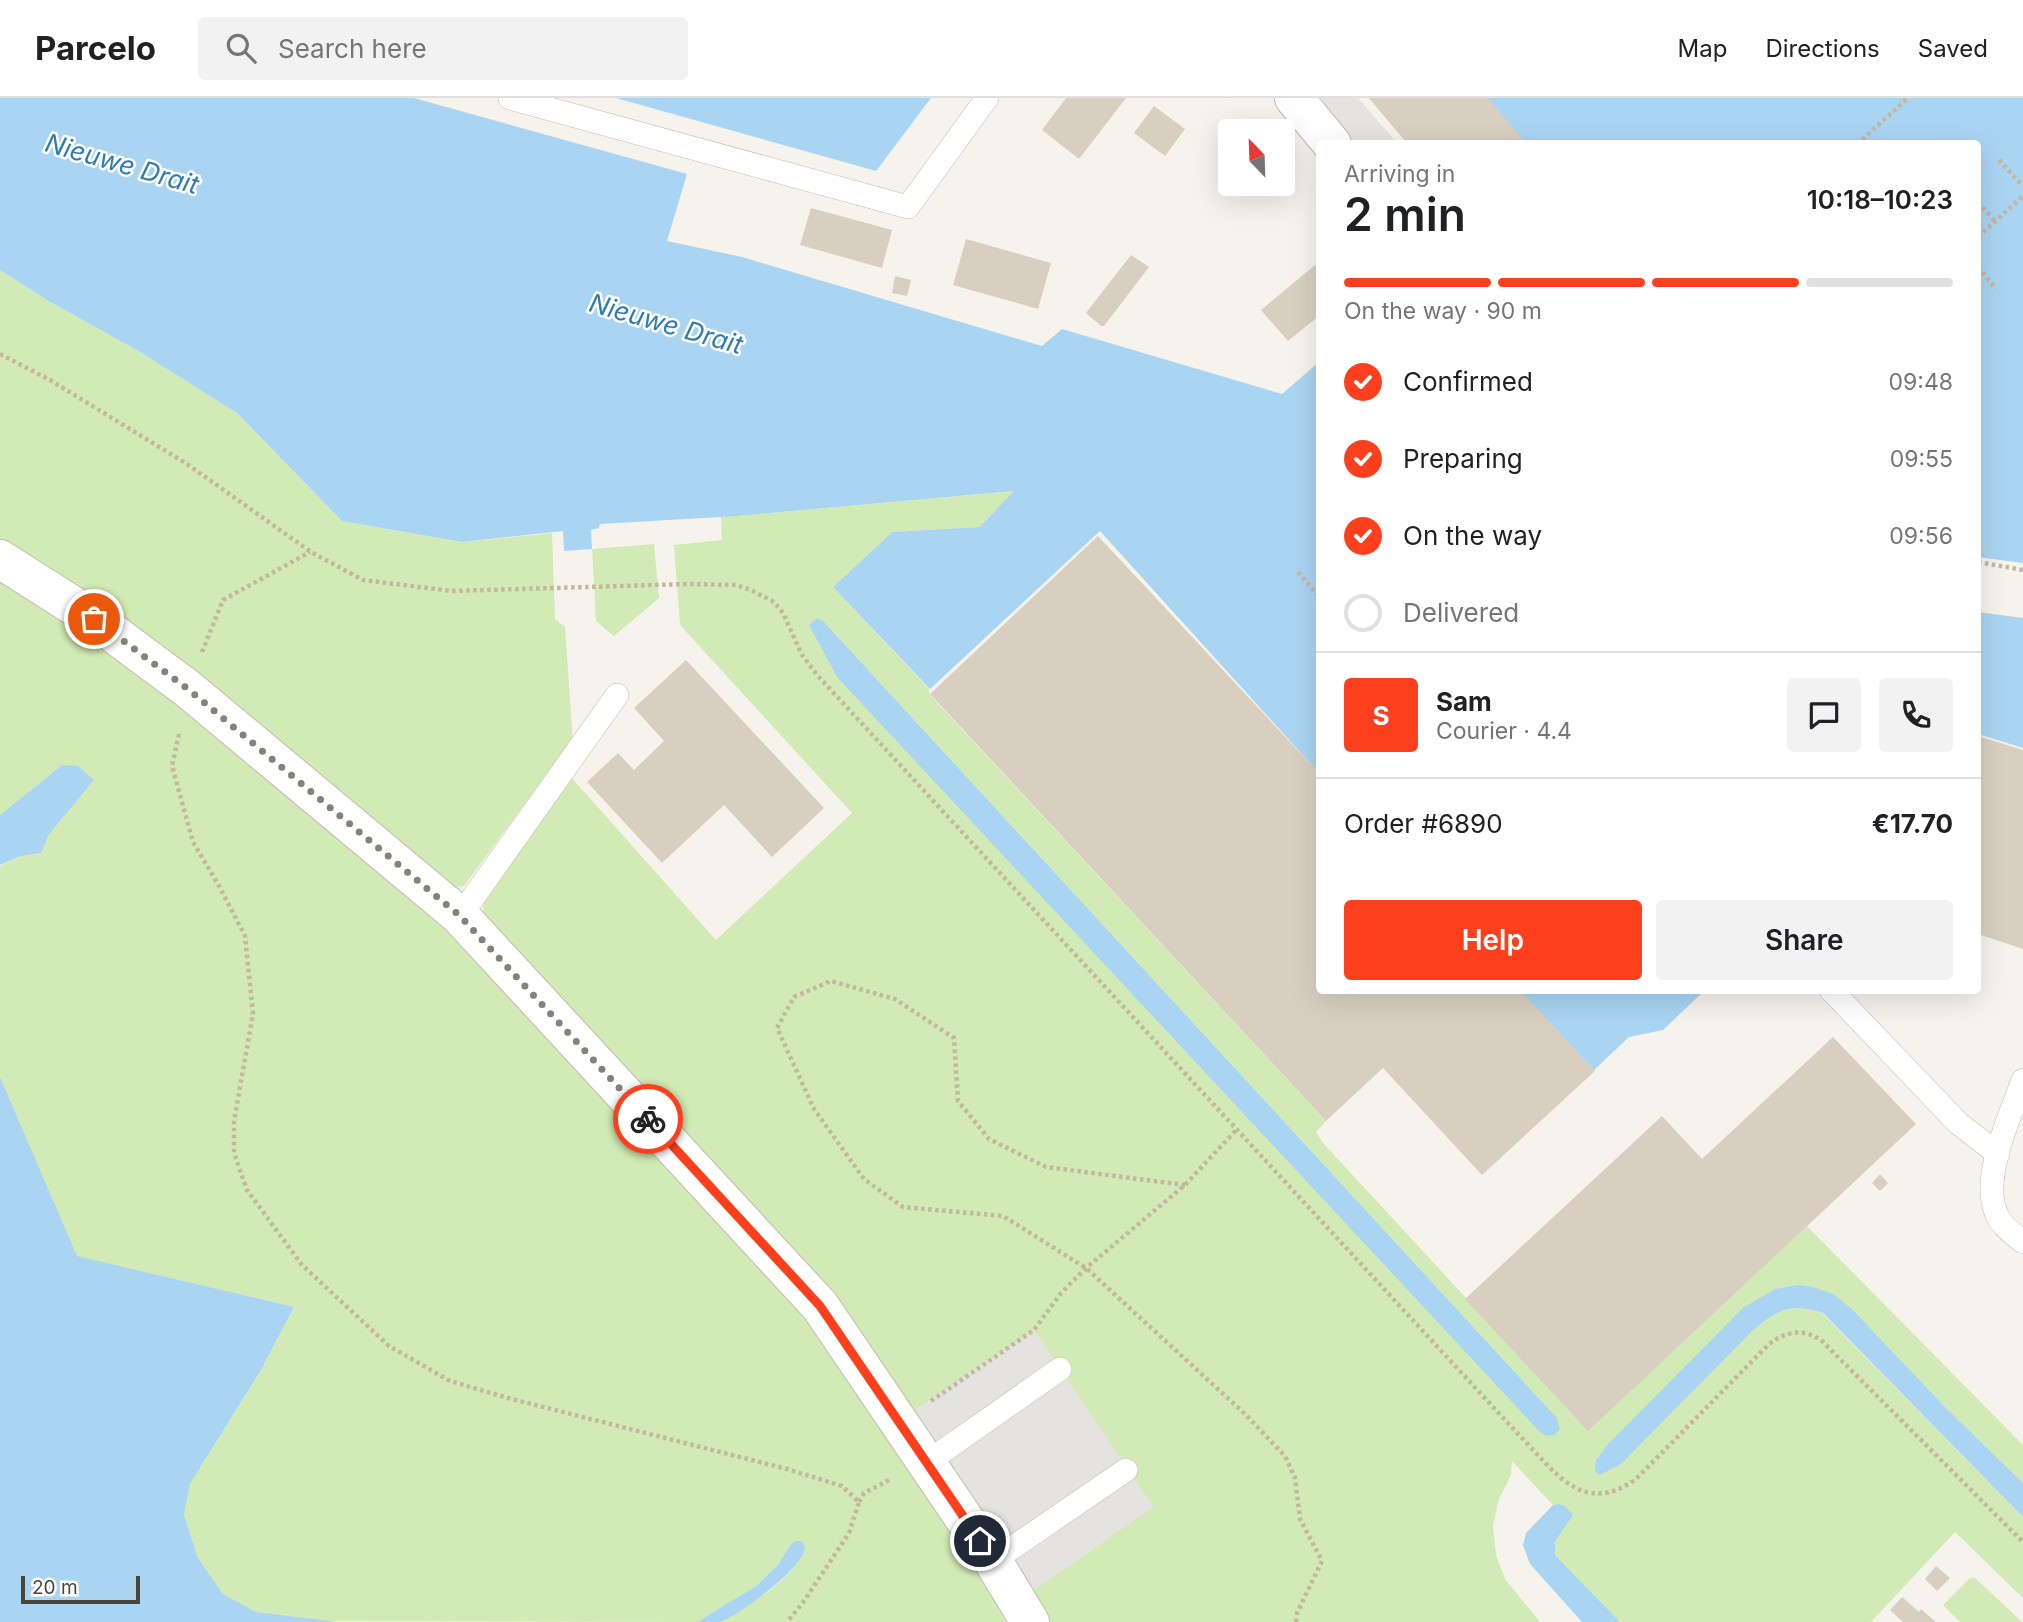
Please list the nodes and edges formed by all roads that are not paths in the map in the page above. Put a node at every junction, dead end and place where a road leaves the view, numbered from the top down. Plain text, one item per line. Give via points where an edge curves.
1 (510, 98) edge
2 (987, 98) edge
3 (1294, 98) edge
4 (1329, 140) edge
5 (0, 559) edge
6 (617, 695) dead end
7 (460, 916) junction
8 (1836, 994) edge
9 (2023, 1080) edge
10 (1998, 1154) junction
11 (2023, 1241) edge
12 (1060, 1369) dead end
13 (926, 1463) junction
14 (1126, 1470) dead end
15 (993, 1561) junction
16 (1030, 1622) edge

1 - 2 lane via 908,207
3 - 4 street
5 - 7 street via 94,619 188,689
6 - 7 lane
7 - 13 street via 820,1306
8 - 10 lane via 1958,1123
9 - 10 lane
10 - 11 lane via 1991,1198 2004,1226
12 - 13 lane
13 - 15 street
14 - 15 lane
15 - 16 street

